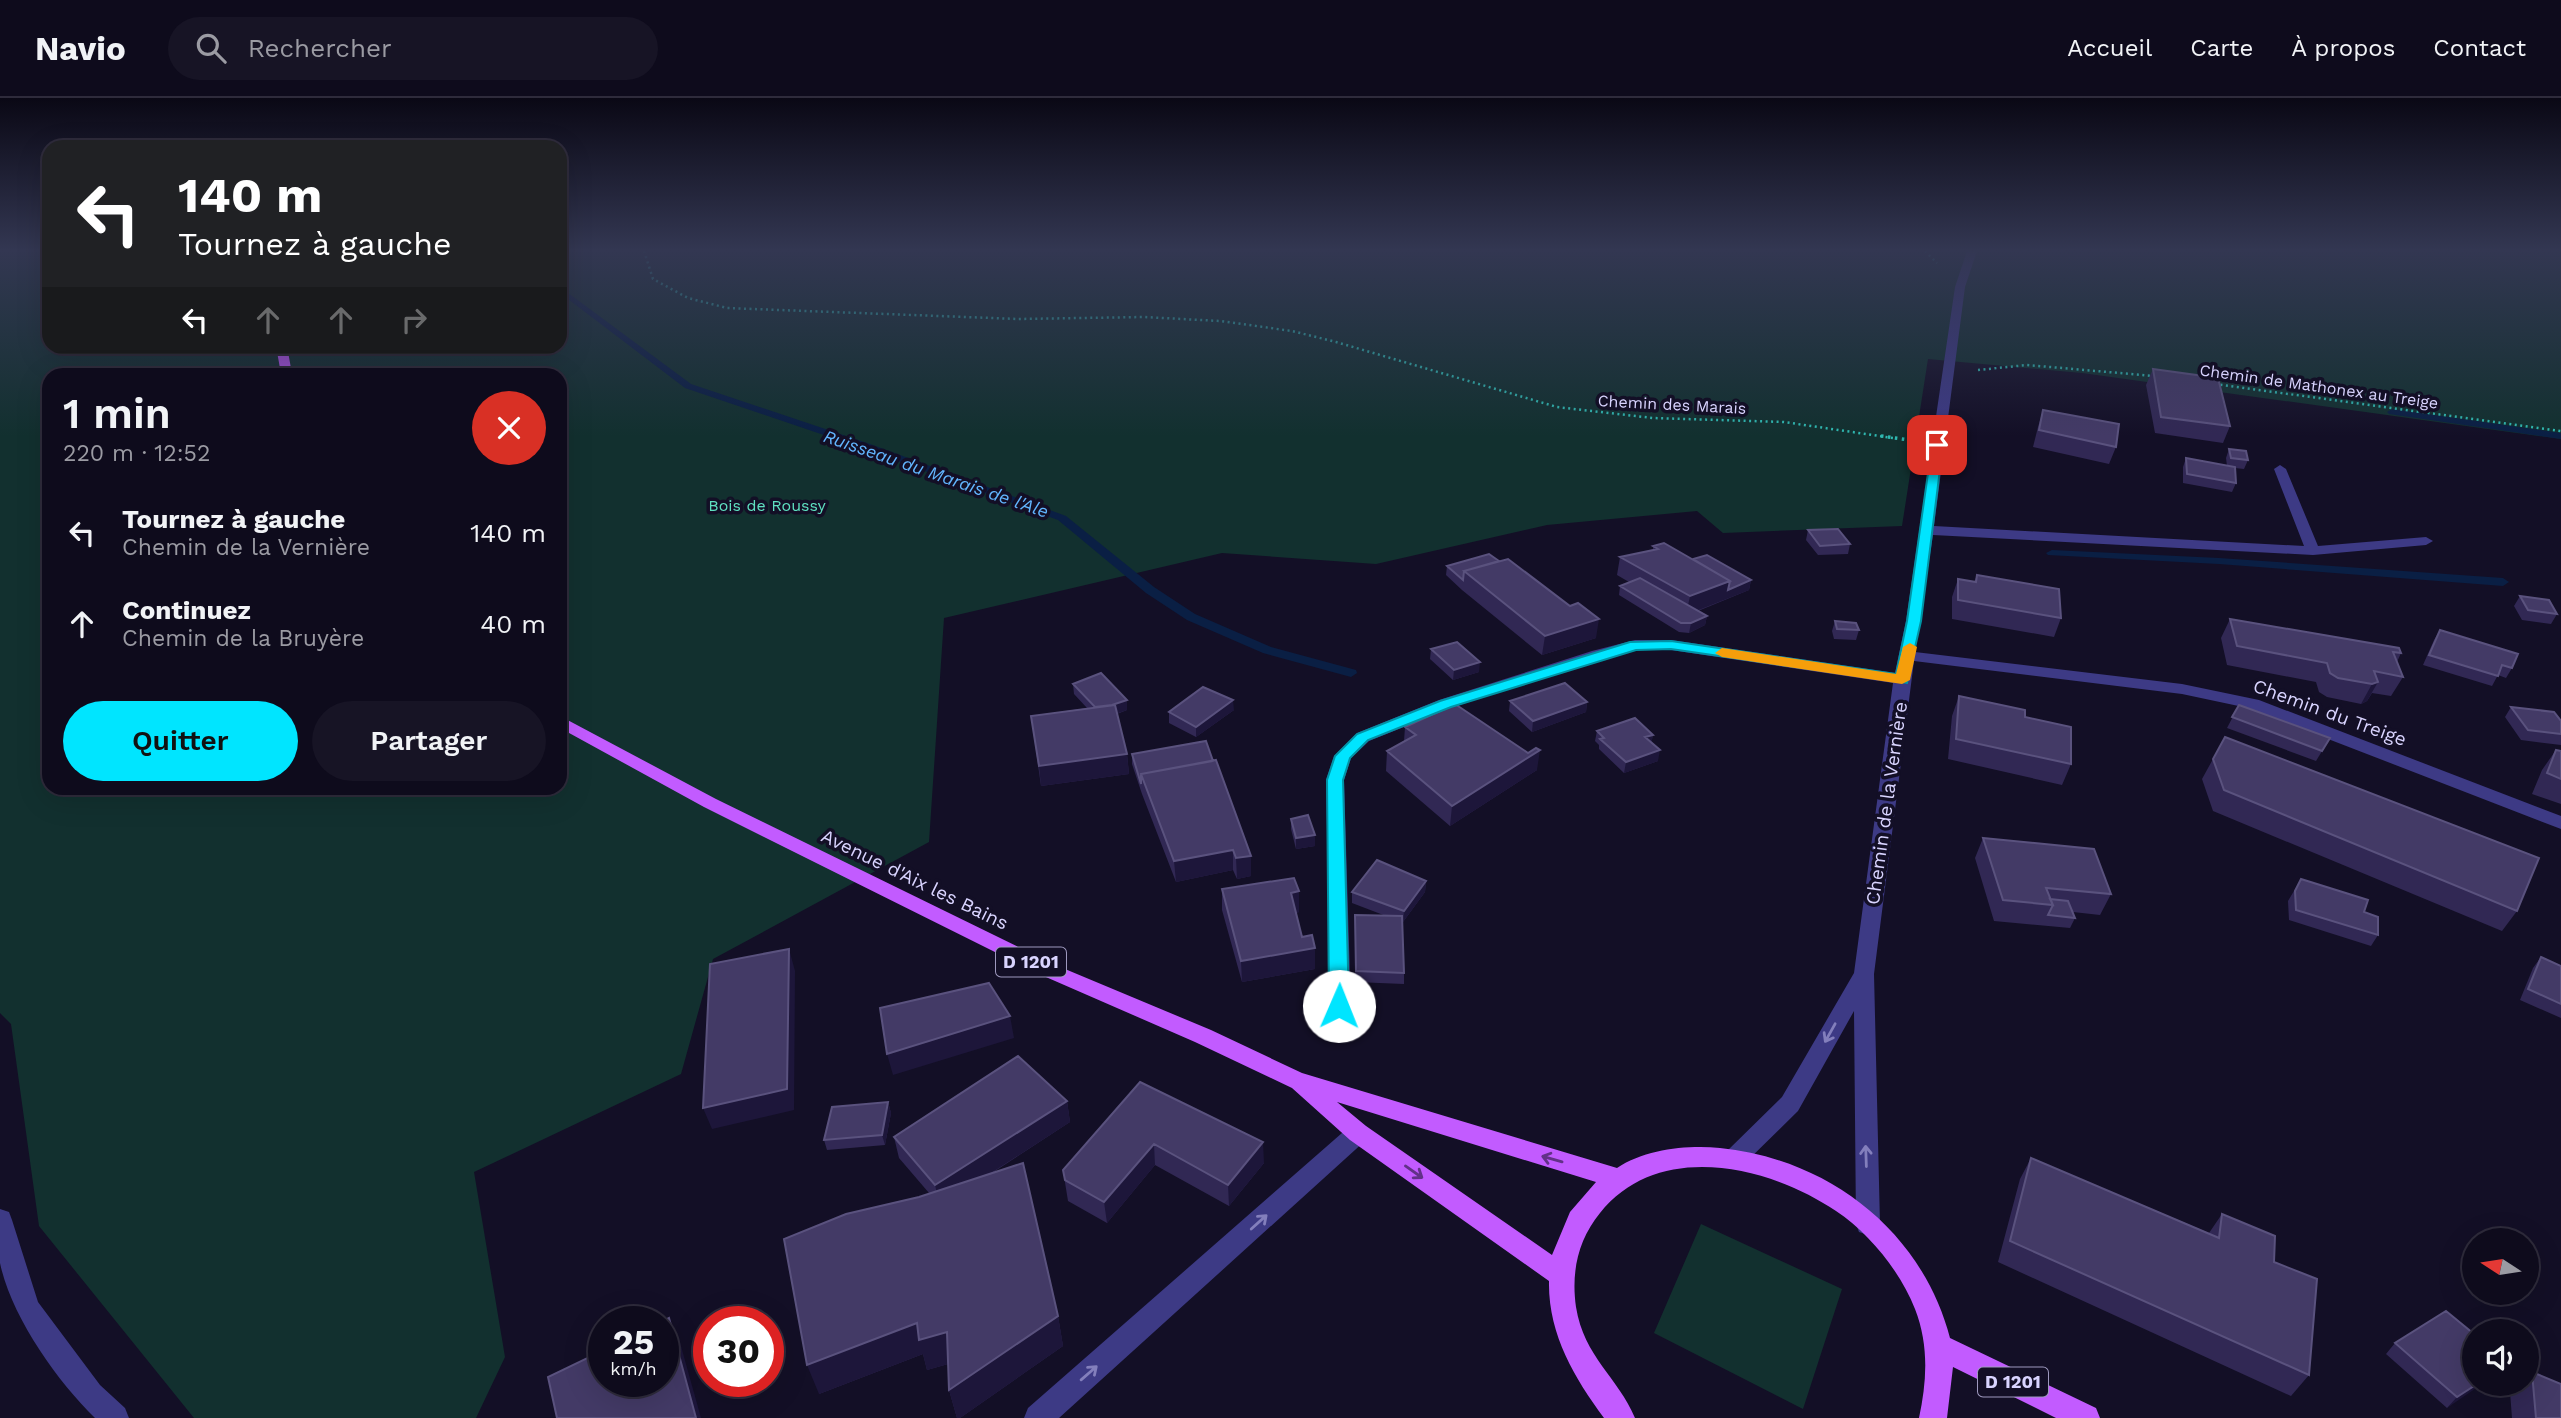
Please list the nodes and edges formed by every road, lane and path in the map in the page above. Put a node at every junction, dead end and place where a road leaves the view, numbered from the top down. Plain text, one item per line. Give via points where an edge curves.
1 (778, 313) edge
2 (1957, 313) edge
3 (1949, 370) junction
4 (2165, 377) edge
5 (2206, 383) edge
6 (2561, 431) edge
7 (1937, 445) junction
8 (2280, 469) dead end
9 (1926, 530) junction
10 (2426, 541) dead end
11 (2312, 551) junction
12 (1909, 656) junction
13 (1902, 680) junction
14 (567, 725) edge
15 (2561, 823) edge
16 (1864, 974) junction
17 (1338, 1034) dead end
18 (1295, 1080) junction
19 (1358, 1133) junction
20 (1734, 1158) junction
21 (1617, 1178) junction
22 (0, 1220) edge
23 (1868, 1224) junction
24 (1561, 1275) junction
25 (1940, 1346) junction
26 (115, 1418) edge
27 (1038, 1418) edge
28 (1621, 1418) edge
29 (1933, 1418) edge
30 (2087, 1418) edge

1 - 7 path, Chemin des Marais via 1220,321 1336,342 1557,407 1653,418 1784,422
2 - 3 street, Chemin de la Vernière
3 - 4 path via 2027,365
3 - 7 street, Chemin de la Vernière
5 - 6 path, Chemin de Mathonex au Treige
7 - 9 street, Chemin de la Vernière
8 - 11 street
9 - 11 street
9 - 12 street, Chemin de la Vernière
10 - 11 street
12 - 13 street, Chemin de la Vernière
12 - 15 street, Chemin du Treige via 2182,689 2253,704
13 - 16 street, Chemin de la Vernière
13 - 17 street via 1671,645 1635,645 1445,704 1363,737 1343,756 1335,780
14 - 18 main road, Avenue d'Aix les Bains / D 1201 via 710,803 1046,969
16 -> 20 street, Chemin de la Vernière via 1790,1104
23 -> 16 street, Chemin de la Vernière
18 - 19 main road, D 1201
21 -> 18 main road, D 1201
19 -> 24 main road, D 1201
27 -> 19 street
20 - 21 main road via 1699,1155 1655,1161
20 - 23 main road via 1793,1174 1844,1203
21 - 24 main road via 1589,1203 1569,1236
22 - 26 street via 27,1308 90,1394
23 - 25 main road via 1889,1244 1922,1292
24 - 28 main road via 1566,1322 1586,1371
25 - 29 main road via 1941,1387
25 - 30 main road, D 1201

